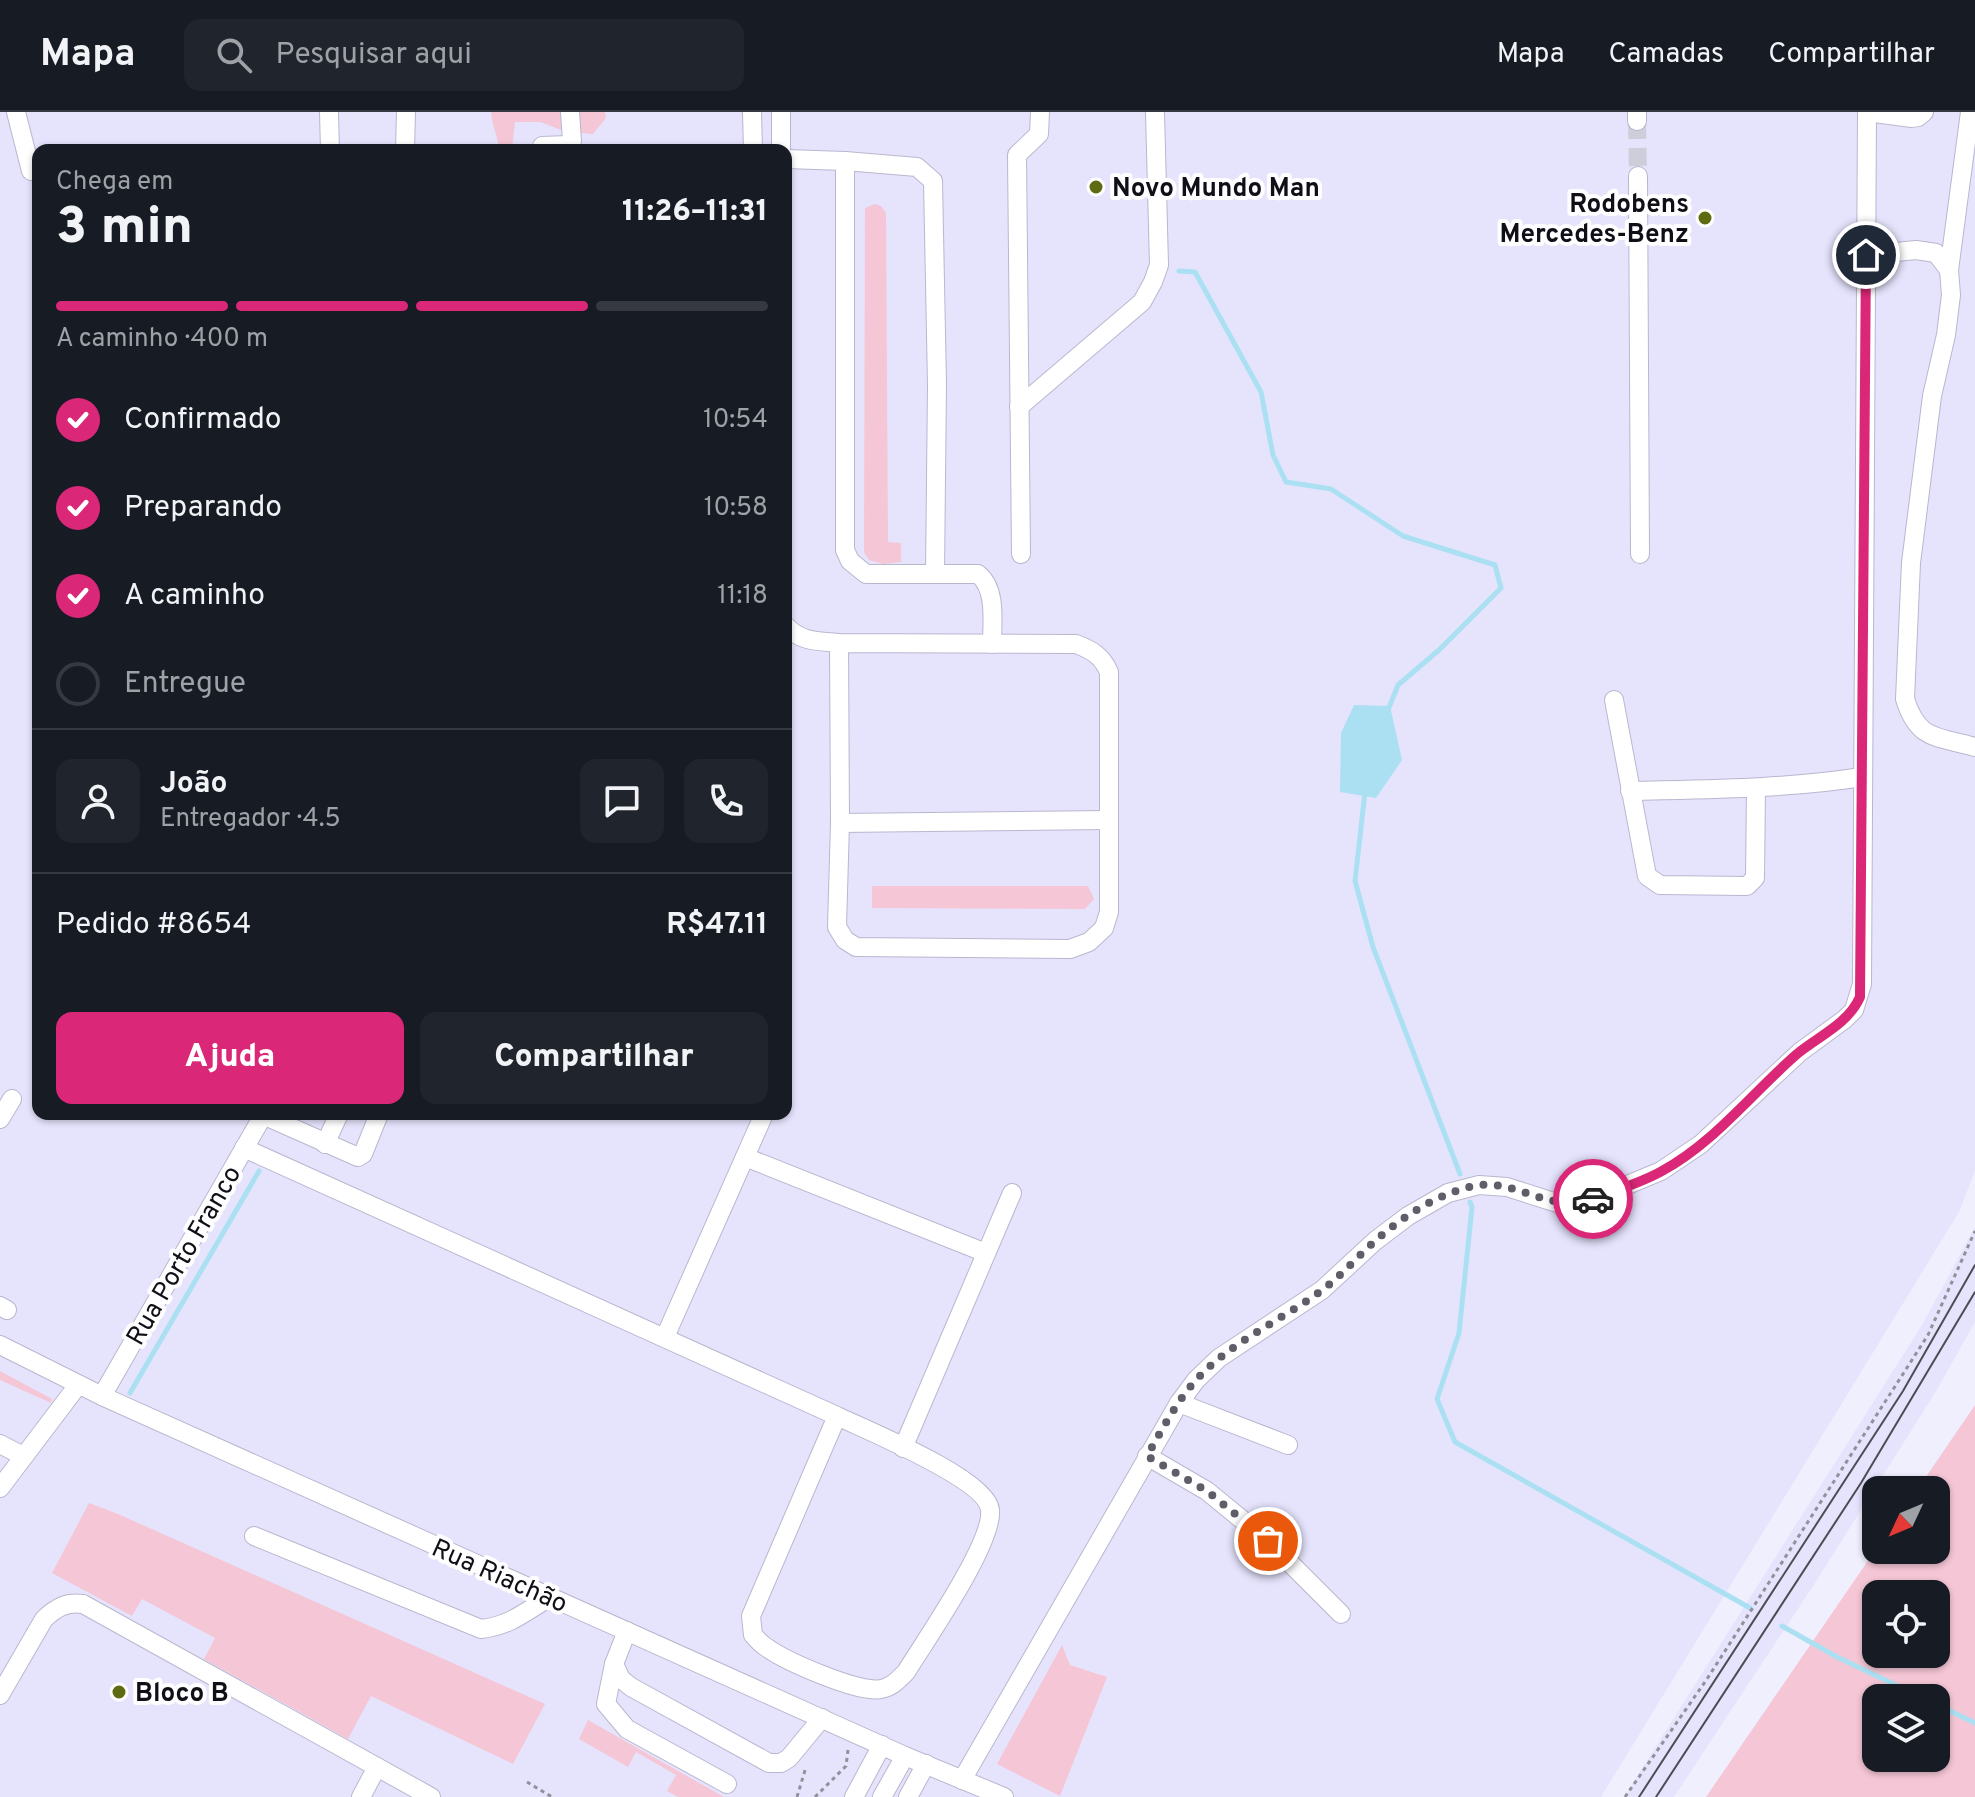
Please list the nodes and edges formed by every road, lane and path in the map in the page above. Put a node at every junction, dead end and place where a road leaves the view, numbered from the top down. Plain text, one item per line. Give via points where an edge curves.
1 (16, 112) edge
2 (329, 112) edge
3 (406, 112) edge
4 (570, 112) edge
5 (752, 112) edge
6 (781, 112) edge
7 (1040, 112) edge
8 (1155, 112) edge
9 (1867, 112) edge
10 (1924, 112) edge
11 (1970, 112) edge
12 (330, 144) edge
13 (405, 144) edge
14 (569, 144) edge
15 (753, 144) edge
16 (781, 144) edge
17 (792, 159) edge
18 (845, 161) junction
19 (31, 171) dead end
20 (1638, 176) tunnel mouth
21 (1866, 255) junction
22 (1949, 270) junction
23 (1019, 407) junction
24 (1021, 554) dead end
25 (1640, 554) dead end
26 (935, 574) junction
27 (792, 632) edge
28 (839, 643) junction
29 (992, 644) junction
30 (1614, 700) dead end
31 (1975, 747) edge
32 (1862, 777) junction
33 (1756, 788) junction
34 (1630, 791) junction
35 (1108, 820) junction
36 (840, 823) junction
37 (12, 1099) dead end
38 (0, 1119) edge
39 (260, 1120) edge
40 (274, 1120) edge
41 (336, 1120) edge
42 (377, 1120) edge
43 (761, 1120) edge
44 (325, 1144) junction
45 (244, 1148) junction
46 (745, 1157) junction
47 (1012, 1193) dead end
48 (1975, 1231) edge
49 (986, 1253) junction
50 (665, 1337) junction
51 (0, 1345) edge
52 (78, 1385) junction
53 (102, 1396) junction
54 (1179, 1403) junction
55 (837, 1416) junction
56 (0, 1444) edge
57 (1288, 1445) dead end
58 (903, 1448) junction
59 (23, 1456) junction
60 (1147, 1456) junction
61 (0, 1488) edge
62 (254, 1536) dead end
63 (550, 1597) junction
64 (1341, 1614) dead end
65 (627, 1631) junction
66 (614, 1664) junction
67 (0, 1695) edge
68 (822, 1718) junction
69 (847, 1740) dead end
70 (882, 1745) junction
71 (905, 1756) junction
72 (807, 1760) dead end
73 (926, 1764) junction
74 (377, 1767) junction
75 (962, 1780) junction
76 (527, 1782) dead end
77 (727, 1784) dead end
78 (361, 1797) edge
79 (431, 1797) edge
80 (552, 1797) edge
81 (797, 1797) edge
82 (815, 1797) edge
83 (854, 1797) edge
84 (882, 1797) edge
85 (908, 1797) edge
86 (1004, 1797) edge
87 (1625, 1797) edge

1 - 19 street
2 - 12 street
3 - 13 street
4 - 14 street
5 - 15 street
6 - 16 street
7 - 23 street via 1039,134 1017,155
8 - 23 street via 1159,265 1153,282 1142,302
9 - 10 street via 1912,118
9 - 21 street
11 - 22 street
17 - 18 street
18 - 26 street via 917,167 933,181
18 - 26 street via 845,550 866,574
20 - 25 street
21 - 22 street via 1936,253
21 - 32 street
22 - 31 street via 1946,335 1932,396 1911,563 1905,699 1921,731
23 - 24 street
26 - 29 street via 978,574 984,579 992,602
27 - 28 street
28 - 29 street
28 - 36 street
29 - 35 street via 1076,644 1104,662 1109,672
30 - 34 street
32 - 33 street
32 - 54 street via 1862,984 1854,1010 1845,1019 1800,1052 1701,1144 1661,1171 1589,1201 1557,1203 1507,1187 1479,1185 1427,1204 1375,1241 1322,1290 1219,1358
33 - 34 street
33 - 34 street via 1755,878 1747,886 1660,885 1647,876
35 - 36 street
35 - 36 street via 1109,912 1104,928 1089,942 1070,949 856,947 837,927
37 - 38 street
39 - 45 street, Rua Porto Franco
40 - 44 street
41 - 44 street
42 - 44 street via 358,1157
43 - 46 street
45 - 50 street
45 - 53 street, Rua Porto Franco
46 - 49 street
46 - 50 street
47 - 49 street
48 - 87 path via 1928,1335
49 - 58 street
50 - 55 street
51 - 52 street, Rua Riachão
52 - 53 street, Rua Riachão
52 - 59 street
53 - 63 street, Rua Riachão
54 - 57 street
54 - 60 street
55 - 58 street
55 - 58 street via 751,1616 753,1635 809,1669 868,1691 894,1685 906,1672 987,1531 990,1509 982,1493
56 - 59 street
59 - 61 street
60 - 64 street via 1207,1491 1268,1541
60 - 75 street
62 - 63 street via 481,1629 517,1619
63 - 65 street, Rua Riachão
65 - 66 street
65 - 68 street, Rua Riachão
66 - 68 street via 631,1687 769,1763 789,1758
66 - 77 street via 606,1704 615,1718
67 - 74 street via 44,1619 69,1602 83,1604
68 - 70 street, Rua Riachão
69 - 82 path via 846,1766
70 - 71 street, Rua Riachão
70 - 83 street
71 - 73 street, Rua Riachão
71 - 84 street
72 - 81 path
73 - 75 street, Rua Riachão
73 - 85 street
74 - 78 street
74 - 79 street
75 - 86 street, Rua Riachão
76 - 80 path

